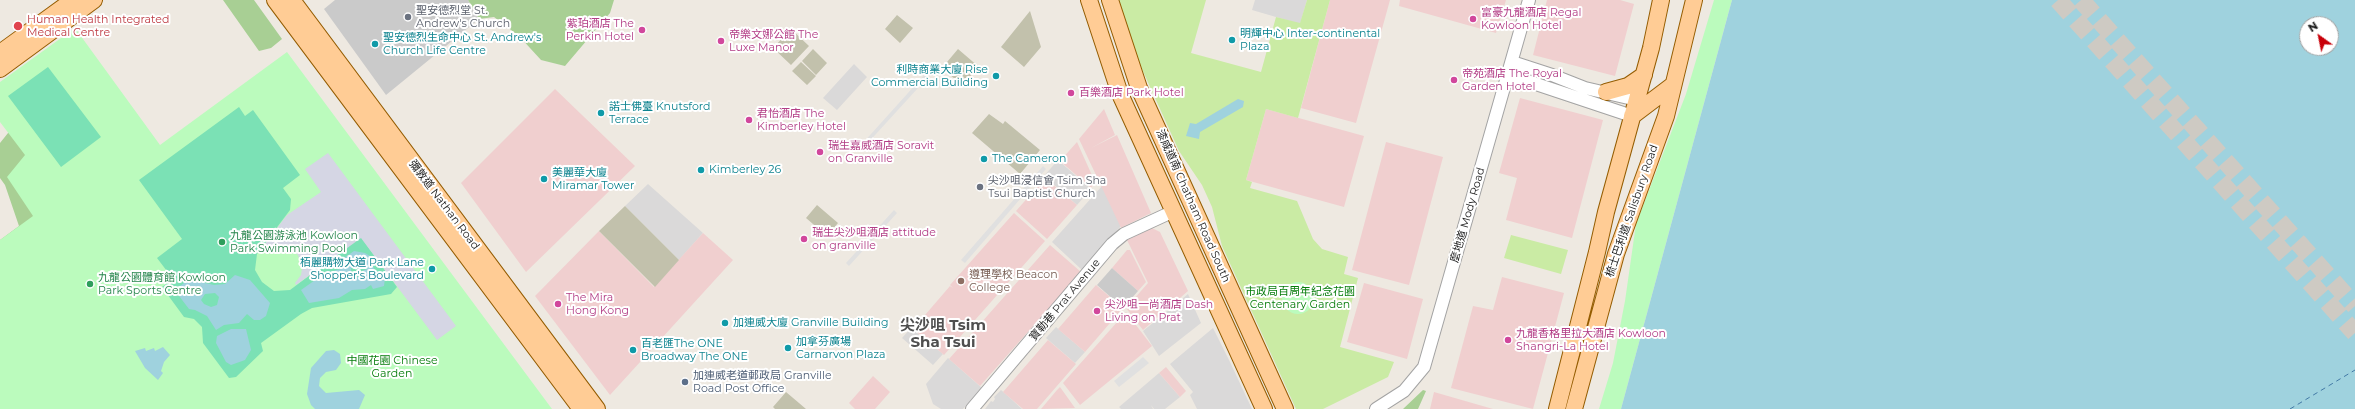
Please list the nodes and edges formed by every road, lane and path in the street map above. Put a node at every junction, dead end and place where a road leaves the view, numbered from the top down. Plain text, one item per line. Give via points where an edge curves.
1 (73, 0) edge
2 (94, 0) edge
3 (275, 0) edge
4 (292, 0) edge
5 (1089, 0) edge
6 (1110, 0) edge
7 (1529, 0) edge
8 (1661, 0) edge
9 (1671, 0) edge
10 (1702, 0) edge
11 (1692, 7) edge
12 (1652, 48) junction
13 (1127, 51) junction
14 (0, 53) edge
15 (1512, 62) junction
16 (0, 69) edge
17 (1644, 74) junction
18 (1115, 77) junction
19 (1507, 78) junction
20 (1673, 85) junction
21 (1606, 92) junction
22 (1638, 100) junction
23 (1632, 116) junction
24 (1174, 211) junction
25 (1574, 408) edge
26 (581, 409) edge
27 (597, 409) edge
28 (972, 409) edge
29 (1264, 409) edge
30 (1285, 409) edge
31 (1376, 409) edge
32 (1557, 409) edge

1 - 14 main road
2 - 16 main road
3 - 26 main road, 彌敦道 Nathan Road
4 - 27 main road, 彌敦道 Nathan Road
5 - 18 main road, 漆咸道南 Chatham Road South
6 - 13 main road, 漆咸道南 Chatham Road South
7 - 15 street, 麼地道 Mody Road
8 - 12 main road, 梳士巴利道 Salisbury Road
9 - 12 main road, 梳士巴利道 Salisbury Road
10 - 11 main road, 梳士巴利道 Salisbury Road
11 - 20 main road, 梳士巴利道 Salisbury Road
12 - 17 main road, 梳士巴利道 Salisbury Road
13 - 18 main road
13 - 30 main road, 漆咸道南 Chatham Road South via 1139,88
15 - 19 street, 麼地道 Mody Road
15 - 21 street via 1585,88
17 - 21 main road via 1628,86
17 - 22 main road, 梳士巴利道 Salisbury Road
18 - 24 main road, 漆咸道南 Chatham Road South
19 - 23 street via 1530,82
19 - 31 street, 麼地道 Mody Road via 1424,367 1404,391
20 - 23 main road
20 - 25 main road, 梳士巴利道 Salisbury Road via 1666,116 1616,254
21 - 22 street
22 - 23 main road, 梳士巴利道 Salisbury Road
23 - 32 main road, 梳士巴利道 Salisbury Road
24 - 28 street, 寶勒巷 Prat Avenue via 1124,234 1112,244
24 - 29 main road, 漆咸道南 Chatham Road South

